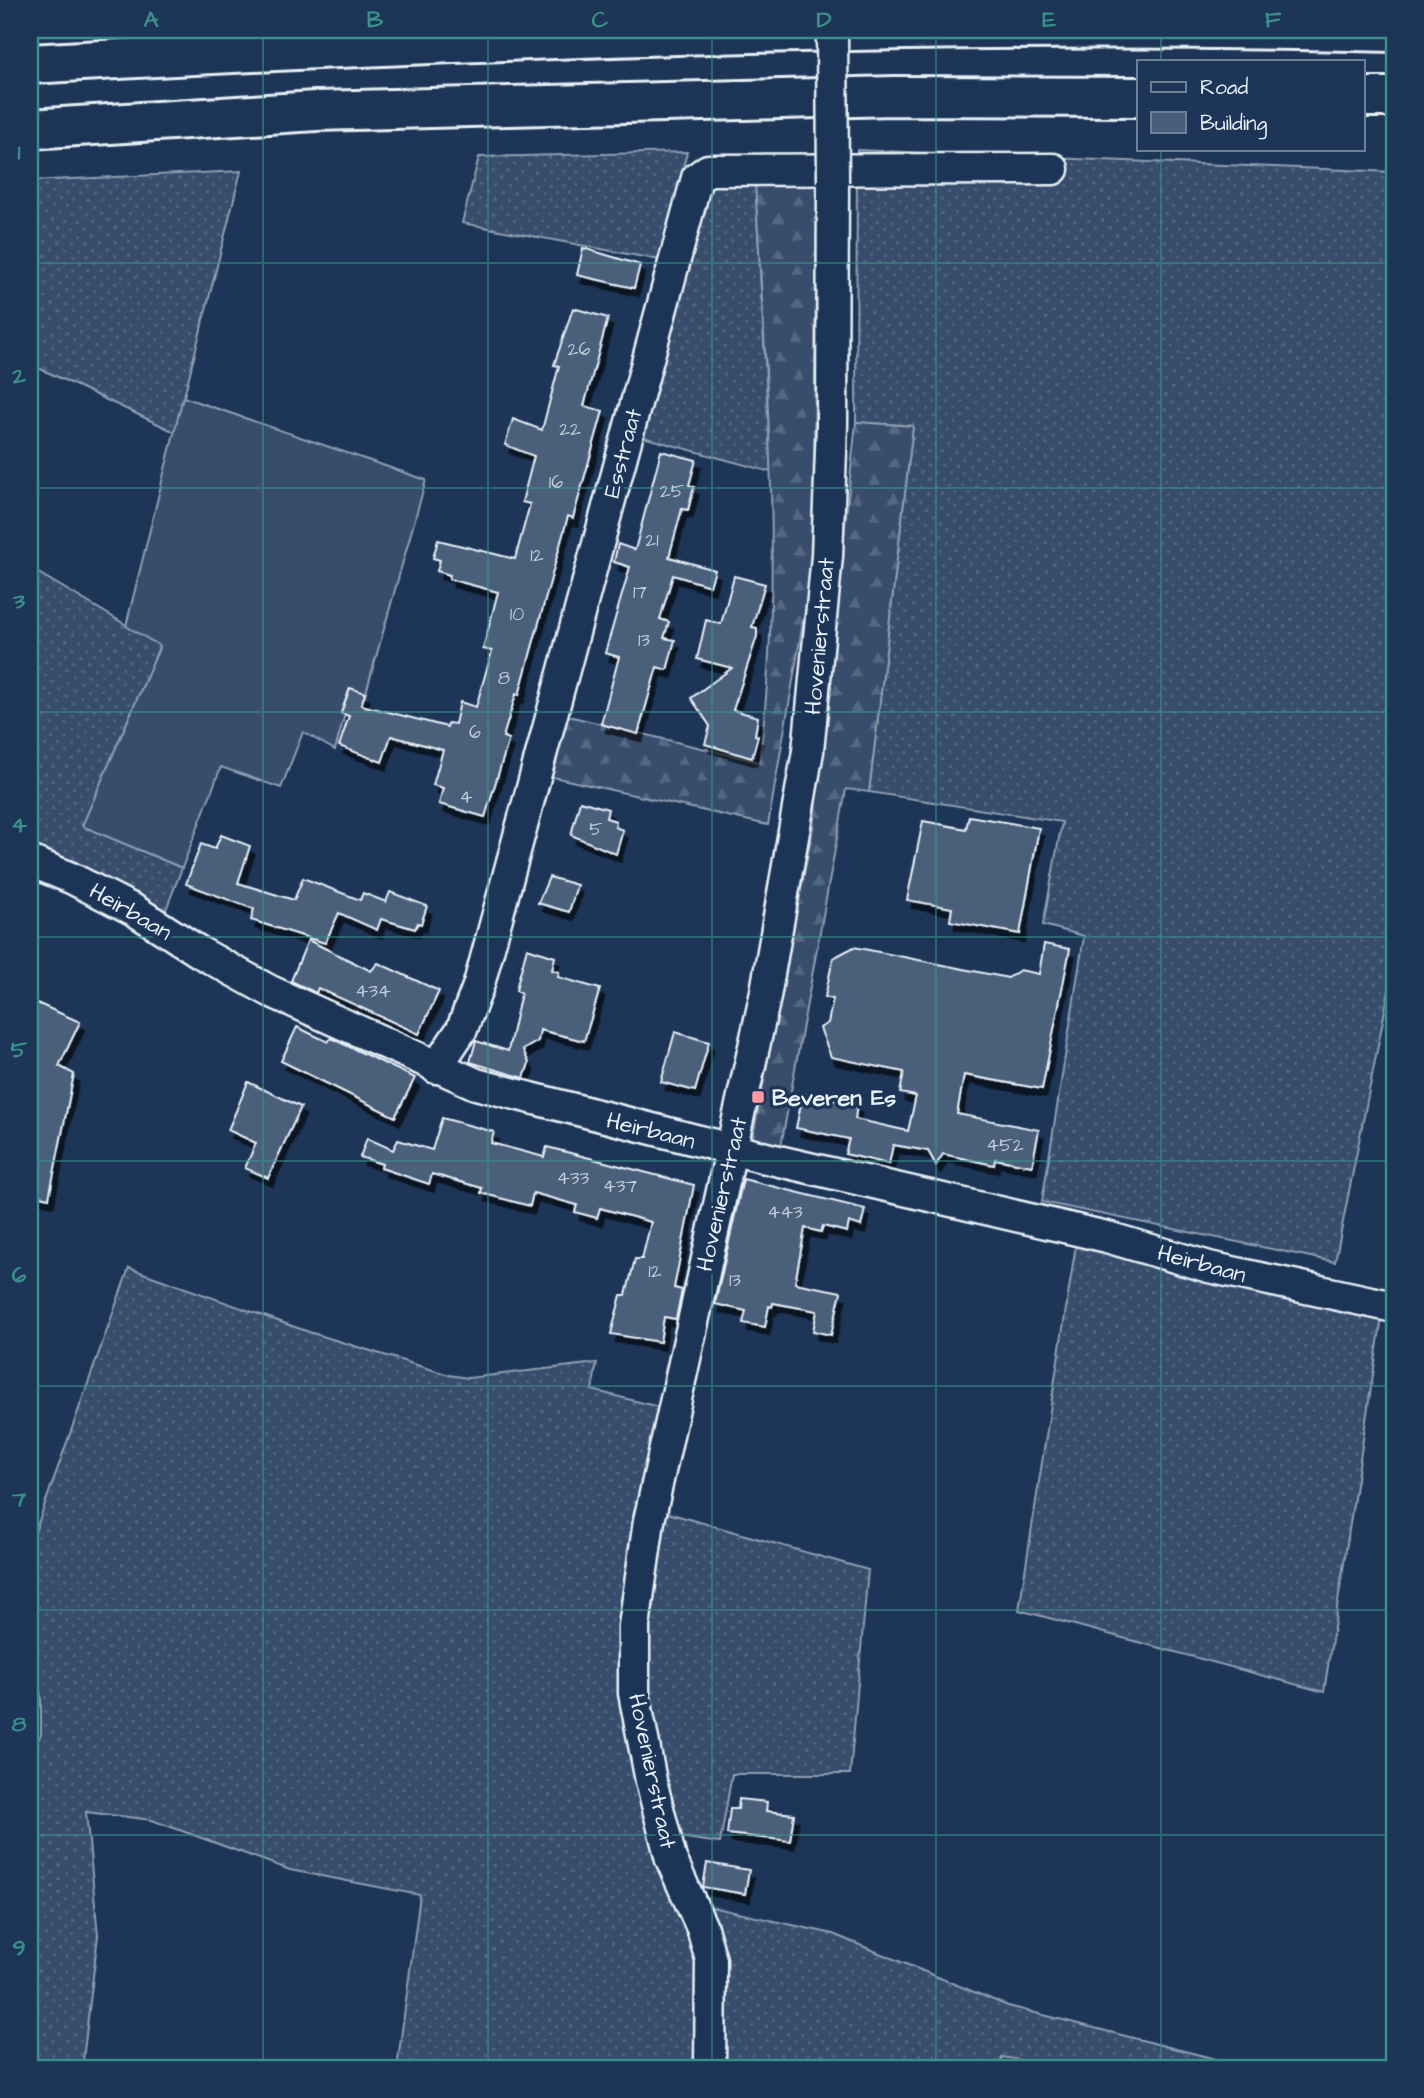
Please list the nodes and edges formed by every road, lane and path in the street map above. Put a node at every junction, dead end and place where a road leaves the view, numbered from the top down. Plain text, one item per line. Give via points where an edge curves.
1 (832, 30) edge
2 (1394, 32) edge
3 (30, 64) edge
4 (1137, 97) edge
5 (1364, 97) edge
6 (1394, 97) edge
7 (30, 129) edge
8 (1053, 169) dead end
9 (30, 862) edge
10 (436, 1068) junction
11 (730, 1149) junction
12 (1394, 1307) edge
13 (710, 2068) edge

1 - 11 street, Hovenierstraat, bridge via 832,425 827,556 808,751 765,997
2 - 3 highway via 908,31 573,38
4 - 7 highway via 894,96 316,111
5 - 6 highway
8 - 10 street, Esstraat via 720,169 701,173 693,187 480,984 462,1029
9 - 10 street, Heirbaan via 134,910 270,991
10 - 11 street, Heirbaan via 539,1102
11 - 12 street, Heirbaan via 1093,1234 1209,1267
11 - 13 street, Hovenierstraat via 649,1521 634,1626 634,1692 651,1782 671,1859 711,1960

